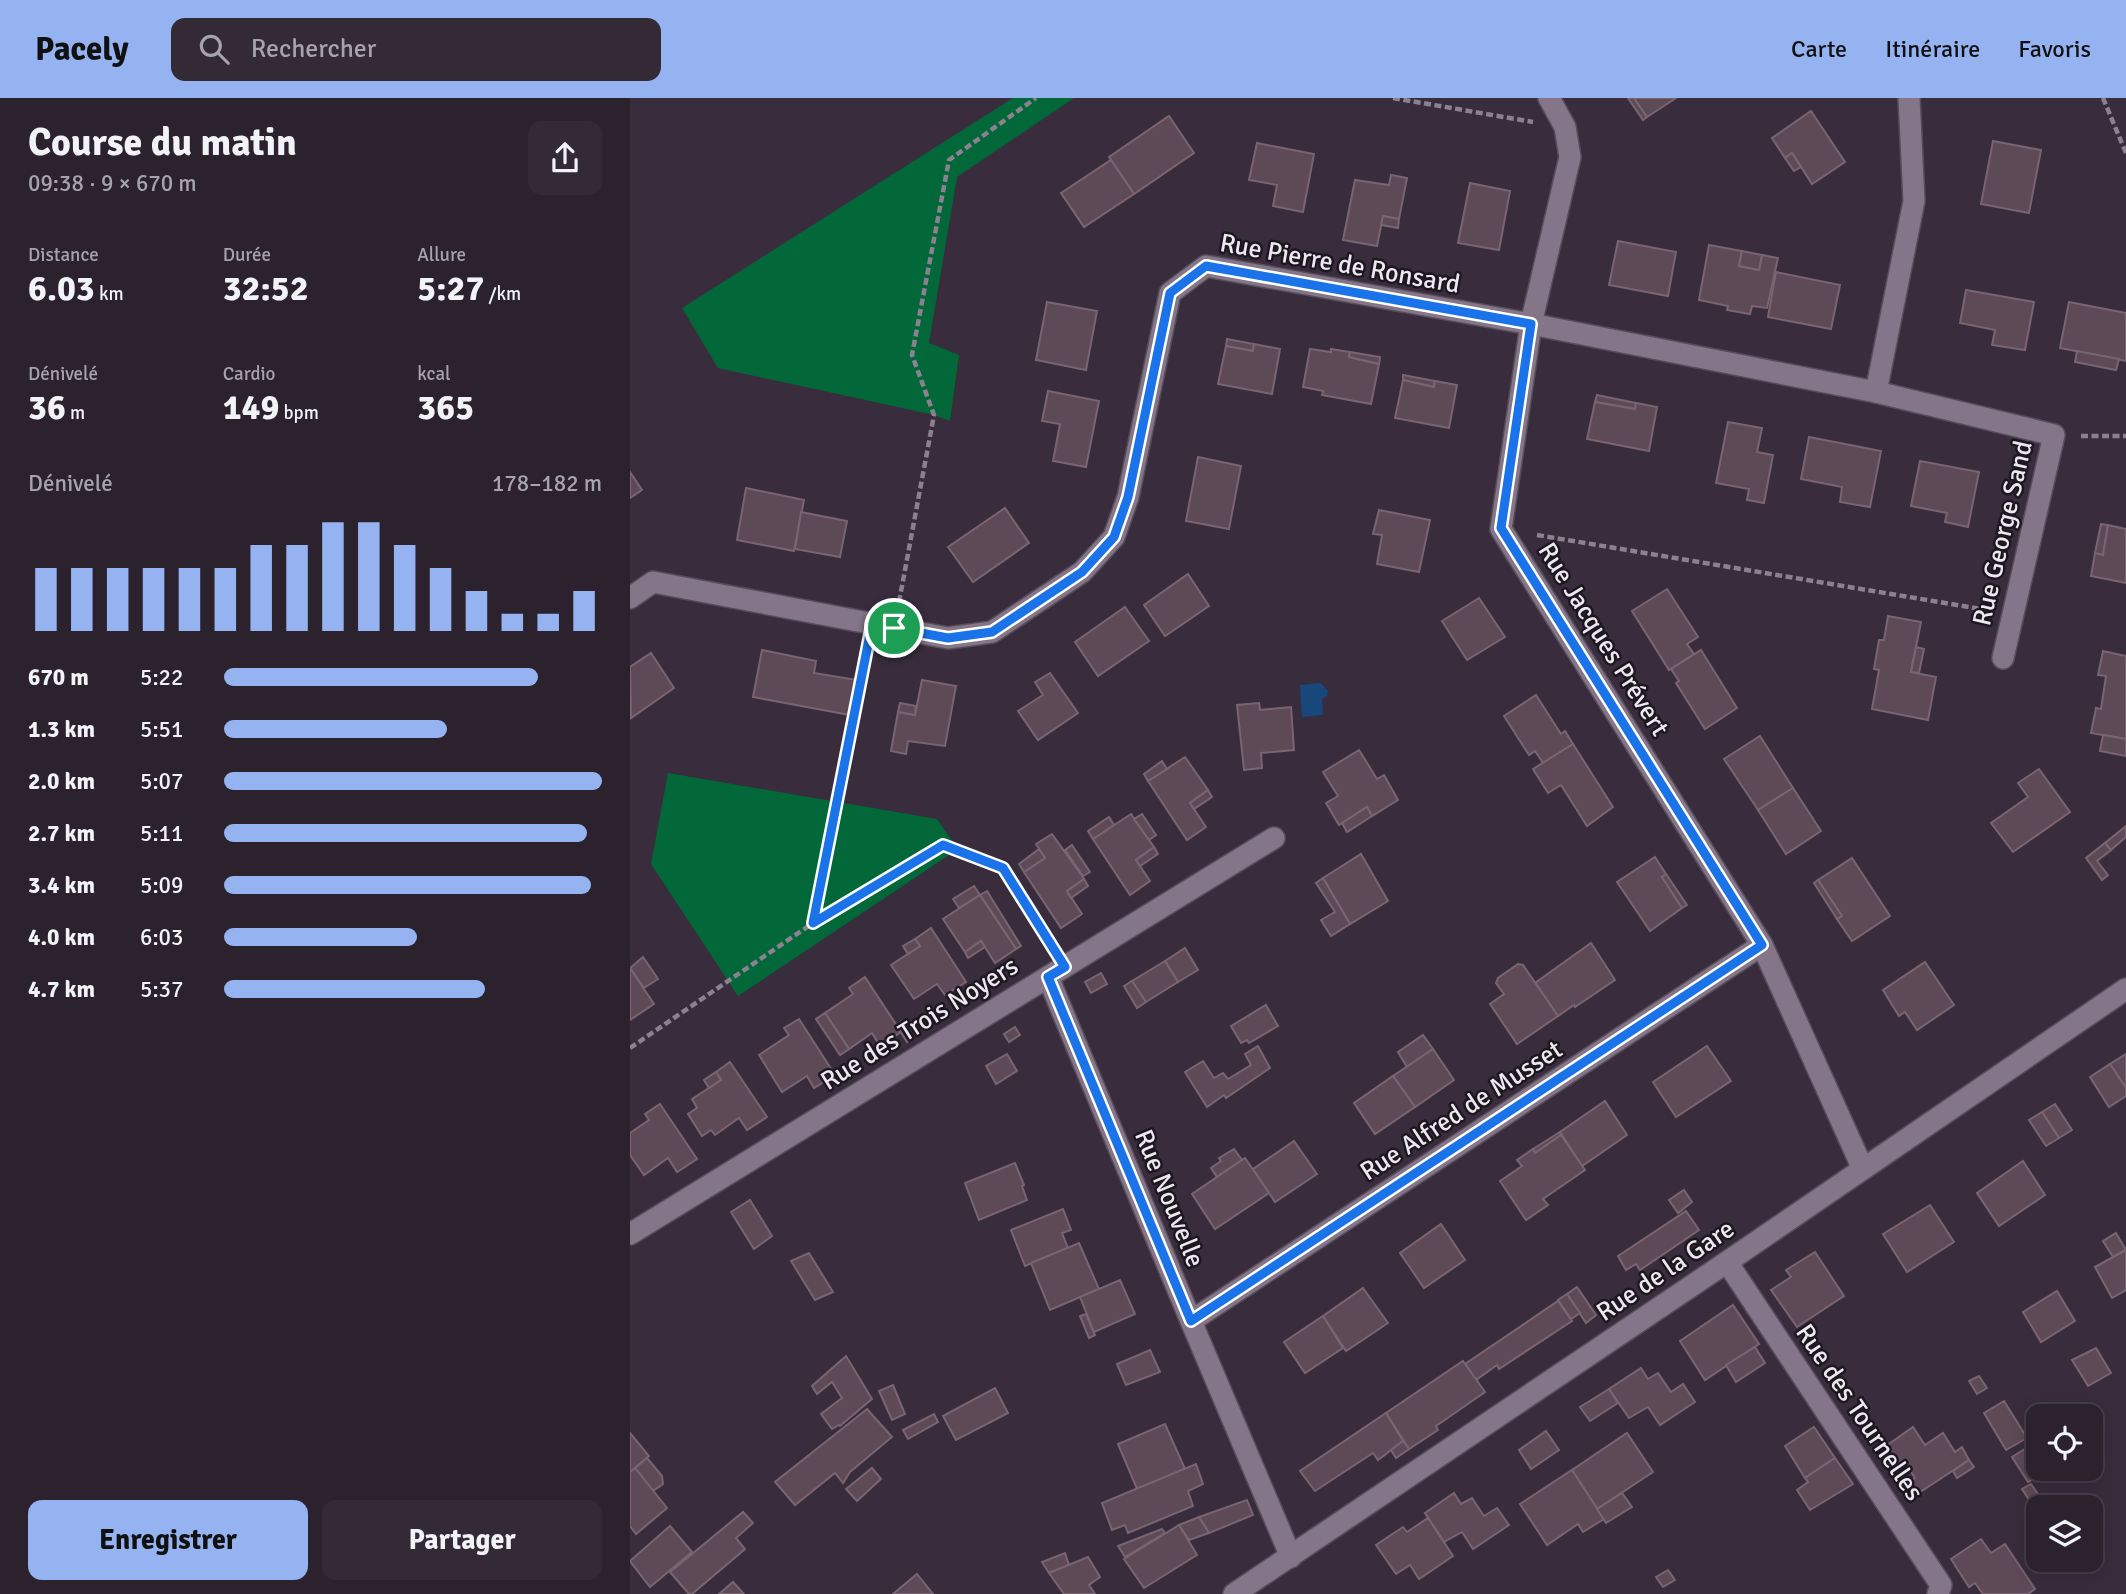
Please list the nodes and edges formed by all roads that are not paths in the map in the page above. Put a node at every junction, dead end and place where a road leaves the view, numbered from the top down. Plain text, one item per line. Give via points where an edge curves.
1 (1549, 98) edge
2 (1909, 98) edge
3 (1531, 324) junction
4 (1876, 392) junction
5 (630, 597) edge
6 (2003, 658) dead end
7 (1274, 838) dead end
8 (1762, 945) junction
9 (1057, 972) junction
10 (2126, 989) edge
11 (1863, 1169) junction
12 (630, 1234) edge
13 (1727, 1262) junction
14 (1191, 1321) junction
15 (1292, 1556) junction
16 (1234, 1594) edge
17 (1938, 1594) edge

1 - 3 street, Rue Jacques Prévert via 1565,127 1570,157
2 - 4 street via 1914,201
3 - 4 street, Rue George Sand
3 - 5 street, Rue Pierre de Ronsard via 1206,266 1170,293 1128,497 1114,537 1082,572 992,632 948,638 653,582
3 - 8 street, Rue Jacques Prévert via 1501,528
4 - 6 street, Rue George Sand via 2054,435
7 - 9 street, Rue des Trois Noyers
8 - 11 street, Rue Jacques Prévert
8 - 14 street, Rue Alfred de Musset
9 - 12 street, Rue des Trois Noyers
9 - 14 street, Rue Nouvelle
10 - 11 street, Rue de la Gare
11 - 13 street, Rue de la Gare
13 - 15 street, Rue de la Gare
13 - 17 street, Rue des Tournelles via 1941,1585
14 - 15 street, Rue Nouvelle
15 - 16 street, Rue de la Gare

